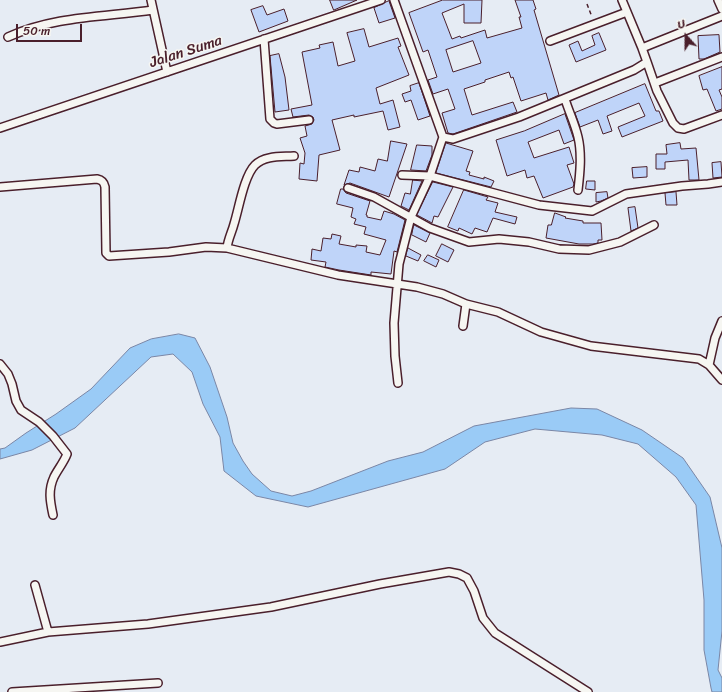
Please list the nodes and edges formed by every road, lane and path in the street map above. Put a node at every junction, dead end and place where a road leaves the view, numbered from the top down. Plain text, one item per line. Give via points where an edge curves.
1 (152, 0) edge
2 (381, 0) edge
3 (394, 0) edge
4 (622, 0) edge
5 (718, 0) edge
6 (588, 4) dead end
7 (722, 9) edge
8 (153, 10) junction
9 (627, 12) junction
10 (722, 16) edge
11 (595, 24) junction
12 (8, 37) dead end
13 (264, 39) junction
14 (550, 41) dead end
15 (642, 48) junction
16 (722, 57) edge
17 (647, 62) junction
18 (167, 72) junction
19 (655, 83) junction
20 (565, 99) junction
21 (722, 115) edge
22 (309, 120) dead end
23 (0, 128) edge
24 (443, 137) junction
25 (294, 156) dead end
26 (402, 175) dead end
27 (430, 176) junction
28 (722, 182) edge
29 (0, 187) edge
30 (348, 188) dead end
31 (578, 190) dead end
32 (411, 217) junction
33 (654, 225) dead end
34 (227, 248) junction
35 (398, 285) junction
36 (466, 304) junction
37 (722, 321) edge
38 (463, 326) dead end
39 (0, 364) edge
40 (709, 365) junction
41 (722, 380) edge
42 (398, 383) dead end
43 (53, 515) dead end
44 (35, 585) dead end
45 (48, 632) junction
46 (0, 642) edge
47 (158, 683) dead end
48 (12, 692) edge
49 (588, 692) edge

1 - 8 street
2 - 13 street, Jalan Suma
3 - 24 street
4 - 9 street
5 - 7 street
6 - 11 path
8 - 12 street via 54,22 26,29
8 - 18 street
9 - 11 street
9 - 15 street
10 - 15 street
11 - 14 street
13 - 18 street, Jalan Suma
13 - 22 street via 270,119 277,124
15 - 17 street
16 - 19 street
17 - 19 street
17 - 20 street
18 - 23 street, Jalan Suma
19 - 21 street via 673,123 678,128 684,129
20 - 24 street via 466,135 453,139
20 - 31 street via 579,147
24 - 27 street
25 - 34 street via 267,159 255,165 240,199
26 - 27 street
27 - 28 street via 539,205 592,211 626,194
27 - 32 street
29 - 34 street via 101,180 105,187 106,253 109,256 206,247
30 - 32 street via 374,197
32 - 33 street via 430,228 469,242 499,239 529,242 558,249 589,250 614,244
32 - 35 street via 399,264
34 - 35 street via 338,275
35 - 36 street via 443,294
35 - 42 street via 394,324
36 - 38 street
36 - 40 street via 498,312 541,332 591,346 699,359
37 - 40 street
39 - 43 street via 8,374 21,410 39,422 66,452 53,477 50,489
40 - 41 street
44 - 45 street
45 - 46 street
45 - 49 street via 148,624 271,607 449,572 467,578 483,618 495,633
47 - 48 street

